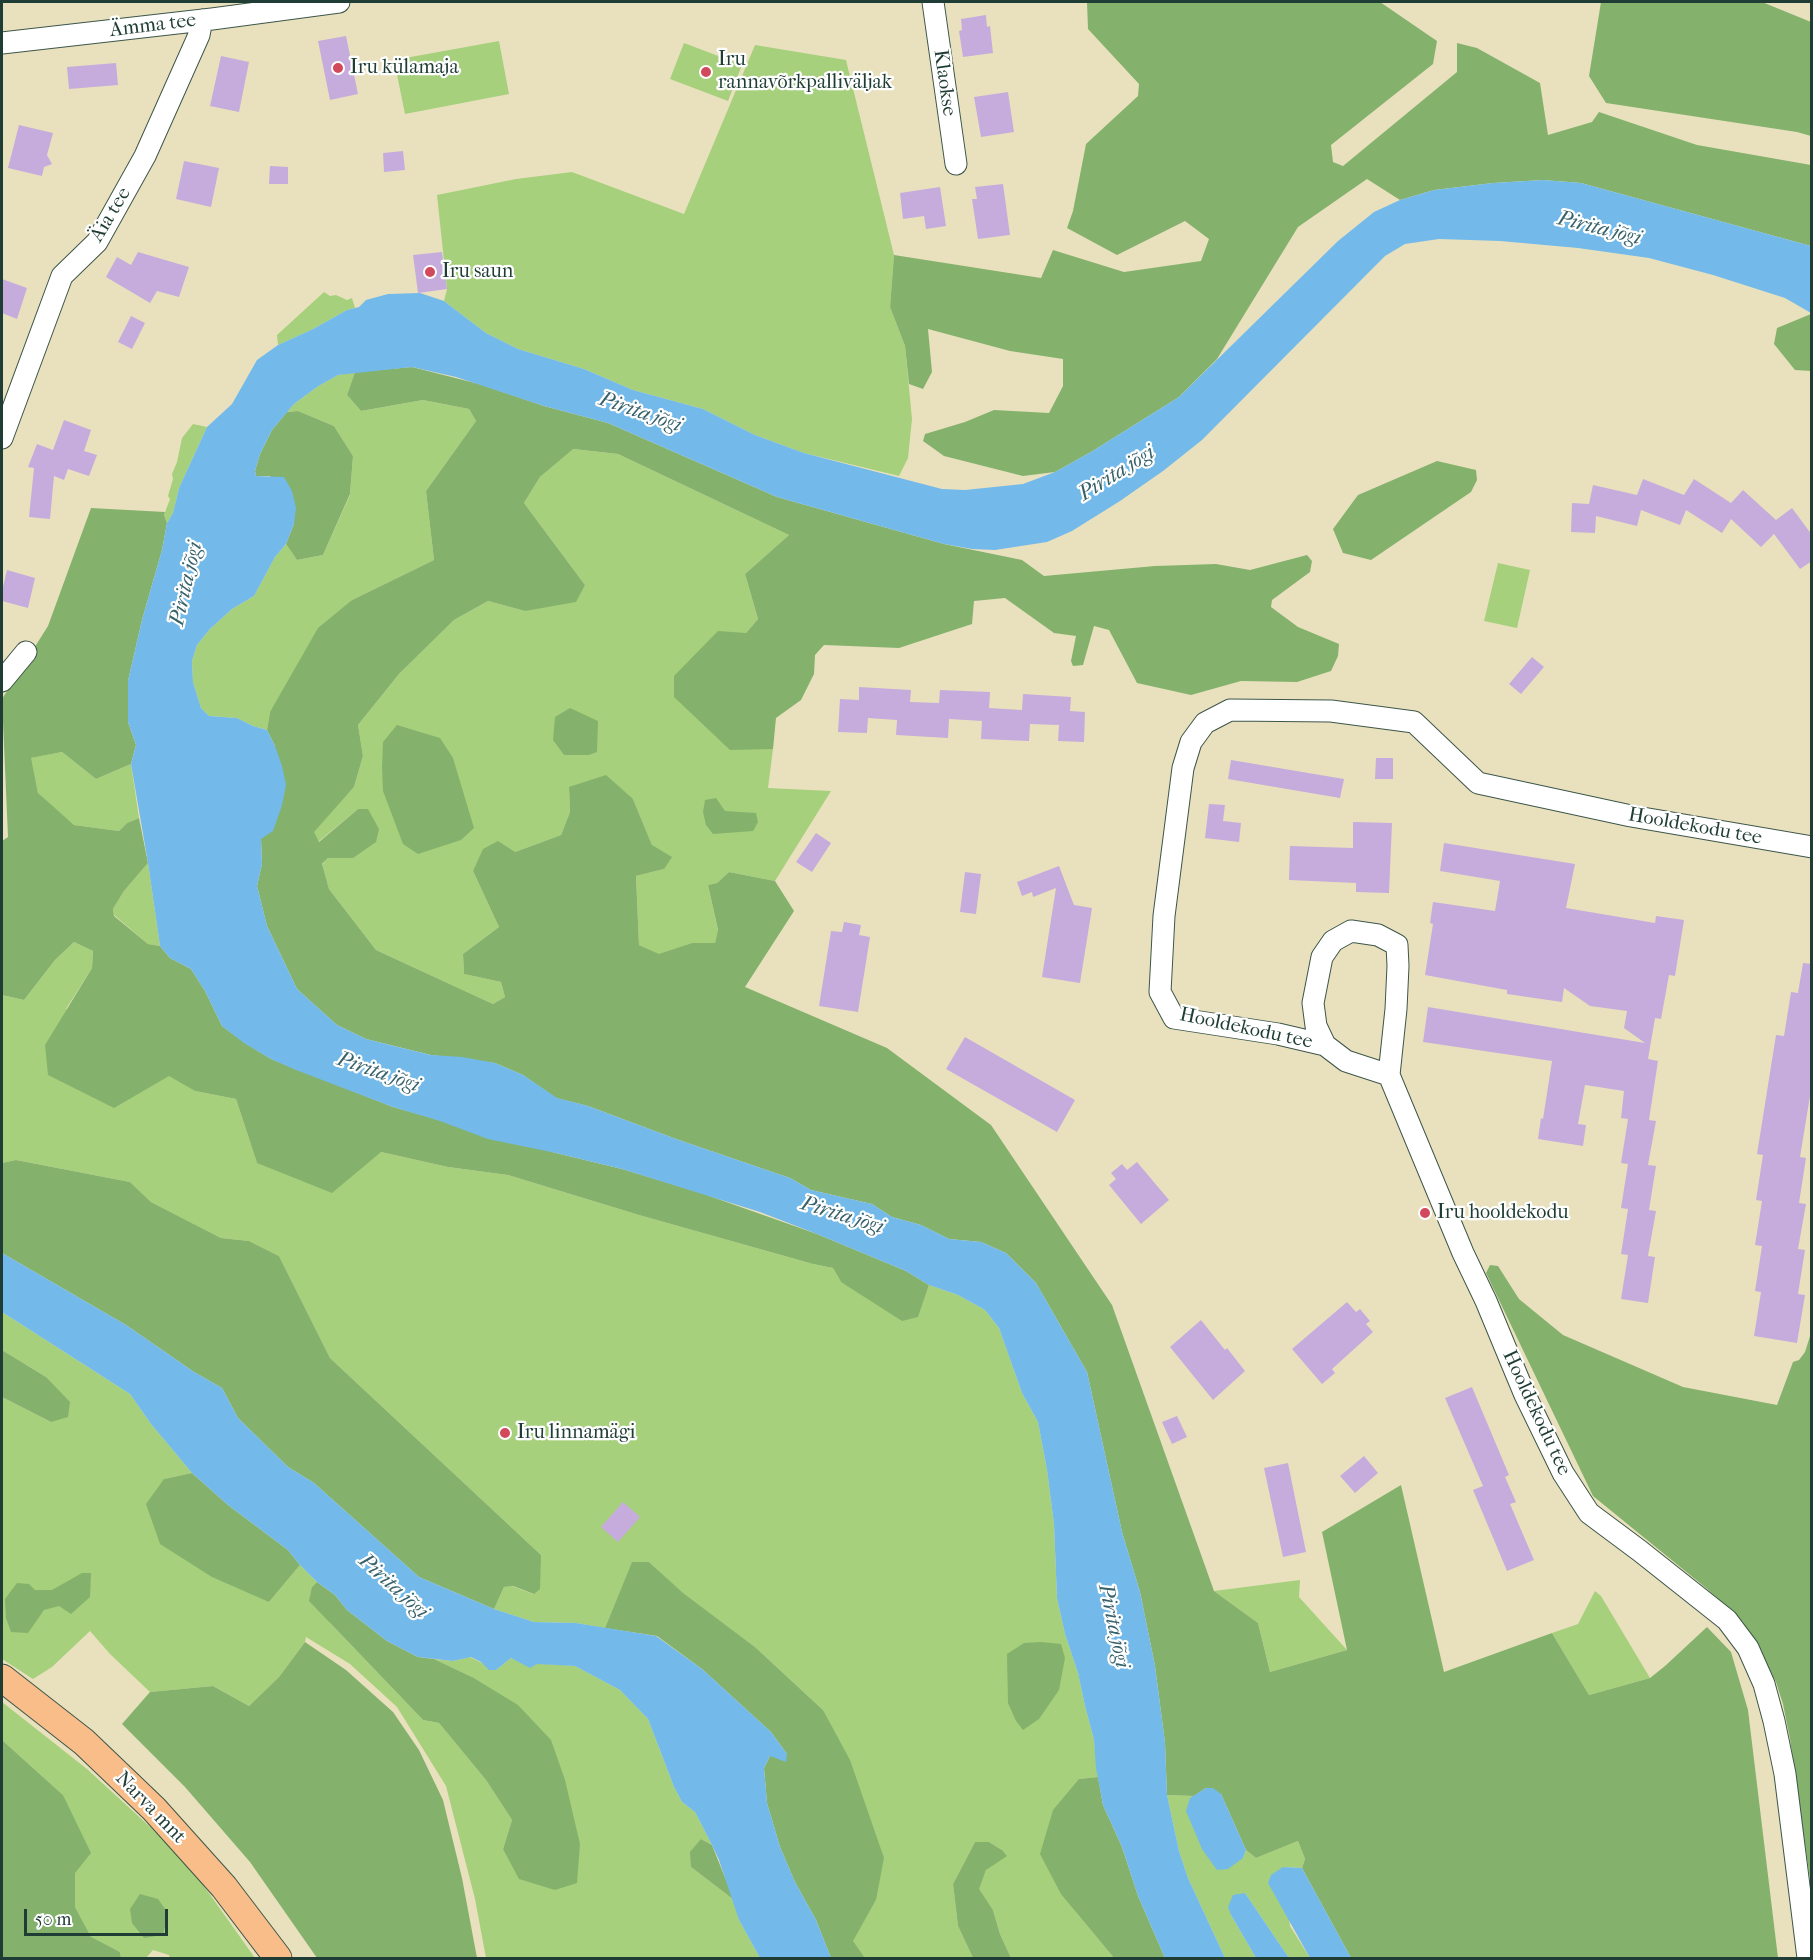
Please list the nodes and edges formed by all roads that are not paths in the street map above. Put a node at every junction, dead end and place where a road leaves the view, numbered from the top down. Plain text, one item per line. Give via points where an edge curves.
1 (339, 2) edge
2 (933, 2) edge
3 (208, 13) edge
4 (2, 43) edge
5 (956, 164) dead end
6 (2, 438) edge
7 (26, 652) dead end
8 (2, 681) edge
9 (1812, 848) edge
10 (1325, 1045) junction
11 (1389, 1075) junction
12 (2, 1678) edge
13 (278, 1959) edge
14 (1808, 1959) edge

1 - 3 street, Ämma tee
2 - 5 street, Klaokse
3 - 4 street, Ämma tee
3 - 6 street, Äia tee via 146,156 97,242 62,276
7 - 8 street
9 - 10 street, Hooldekodu tee via 1631,816 1478,783 1414,722 1331,711 1230,710 1205,723 1191,742 1183,768 1164,916 1160,992 1174,1018
10 - 11 street, Hooldekodu tee via 1346,1061
10 - 11 street via 1316,1026 1313,1004 1322,957 1333,940 1351,931 1378,935 1396,945 1398,966
11 - 14 street, Hooldekodu tee via 1525,1395 1563,1473 1588,1513 1727,1620 1748,1648 1764,1684 1785,1774
12 - 13 main road, Narva mnt via 84,1742 154,1809 224,1887

